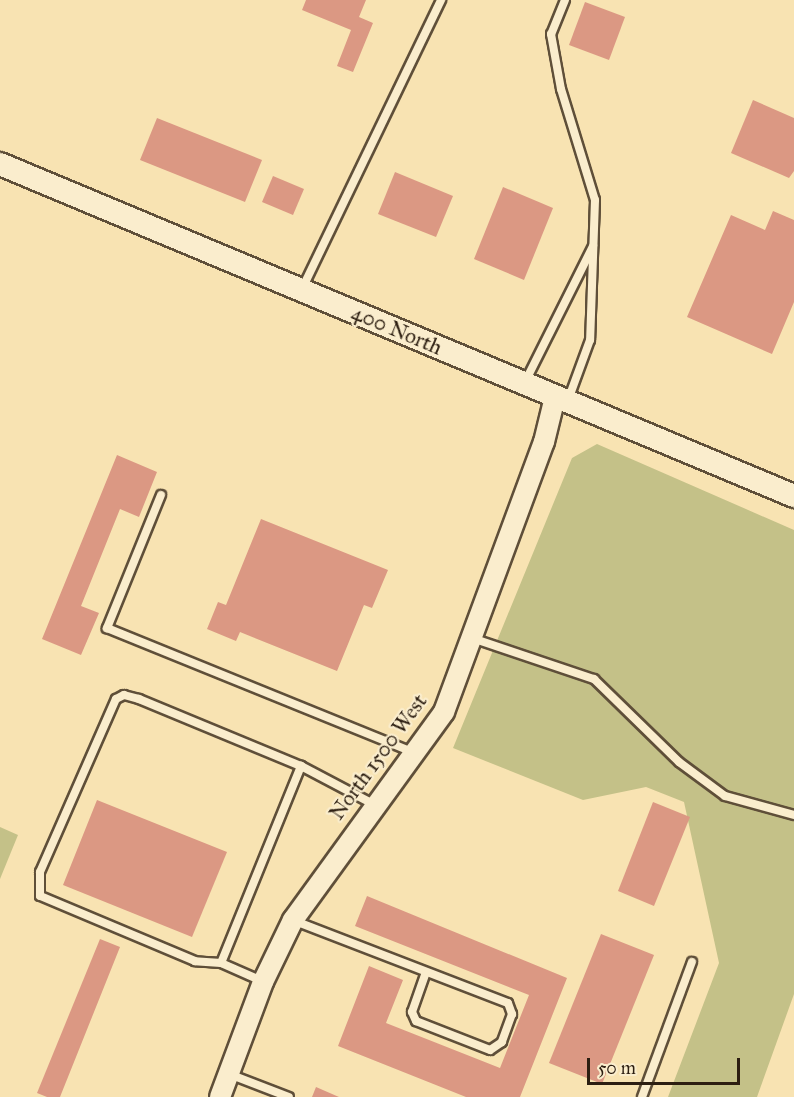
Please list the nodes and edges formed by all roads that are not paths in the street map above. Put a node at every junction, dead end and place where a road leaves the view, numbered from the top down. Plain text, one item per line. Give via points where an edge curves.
1 (441, 0) edge
2 (565, 0) edge
3 (0, 164) edge
4 (594, 245) junction
5 (301, 290) junction
6 (524, 384) junction
7 (561, 399) junction
8 (161, 495) dead end
9 (794, 496) edge
10 (471, 638) junction
11 (413, 752) junction
12 (301, 766) junction
13 (373, 804) junction
14 (794, 815) edge
15 (293, 920) junction
16 (692, 962) dead end
17 (221, 963) junction
18 (426, 972) junction
19 (263, 982) junction
20 (229, 1074) junction
21 (220, 1097) edge
22 (289, 1097) edge
23 (642, 1097) edge

1 - 5 lane
2 - 4 lane via 551,34 561,89 595,200
3 - 5 main road, 400 North
4 - 6 lane
4 - 7 lane via 590,340
5 - 6 main road, 400 North
6 - 7 main road, 400 North
7 - 9 main road, 400 North
7 - 10 street, North 1500 West
8 - 11 lane via 107,628
10 - 11 street, North 1500 West via 444,712
10 - 14 lane via 594,679 679,762 724,796
11 - 13 street, North 1500 West
12 - 13 lane
12 - 17 lane
12 - 17 lane via 124,696 111,708 80,790 40,872 40,896 195,962
13 - 15 street, North 1500 West
15 - 18 lane
15 - 19 street, North 1500 West
16 - 23 lane
17 - 19 lane
18 - 18 lane via 508,1003 512,1014 502,1042 490,1050 416,1021 412,1012
19 - 20 street, North 1500 West
20 - 21 street, North 1500 West
20 - 22 lane

